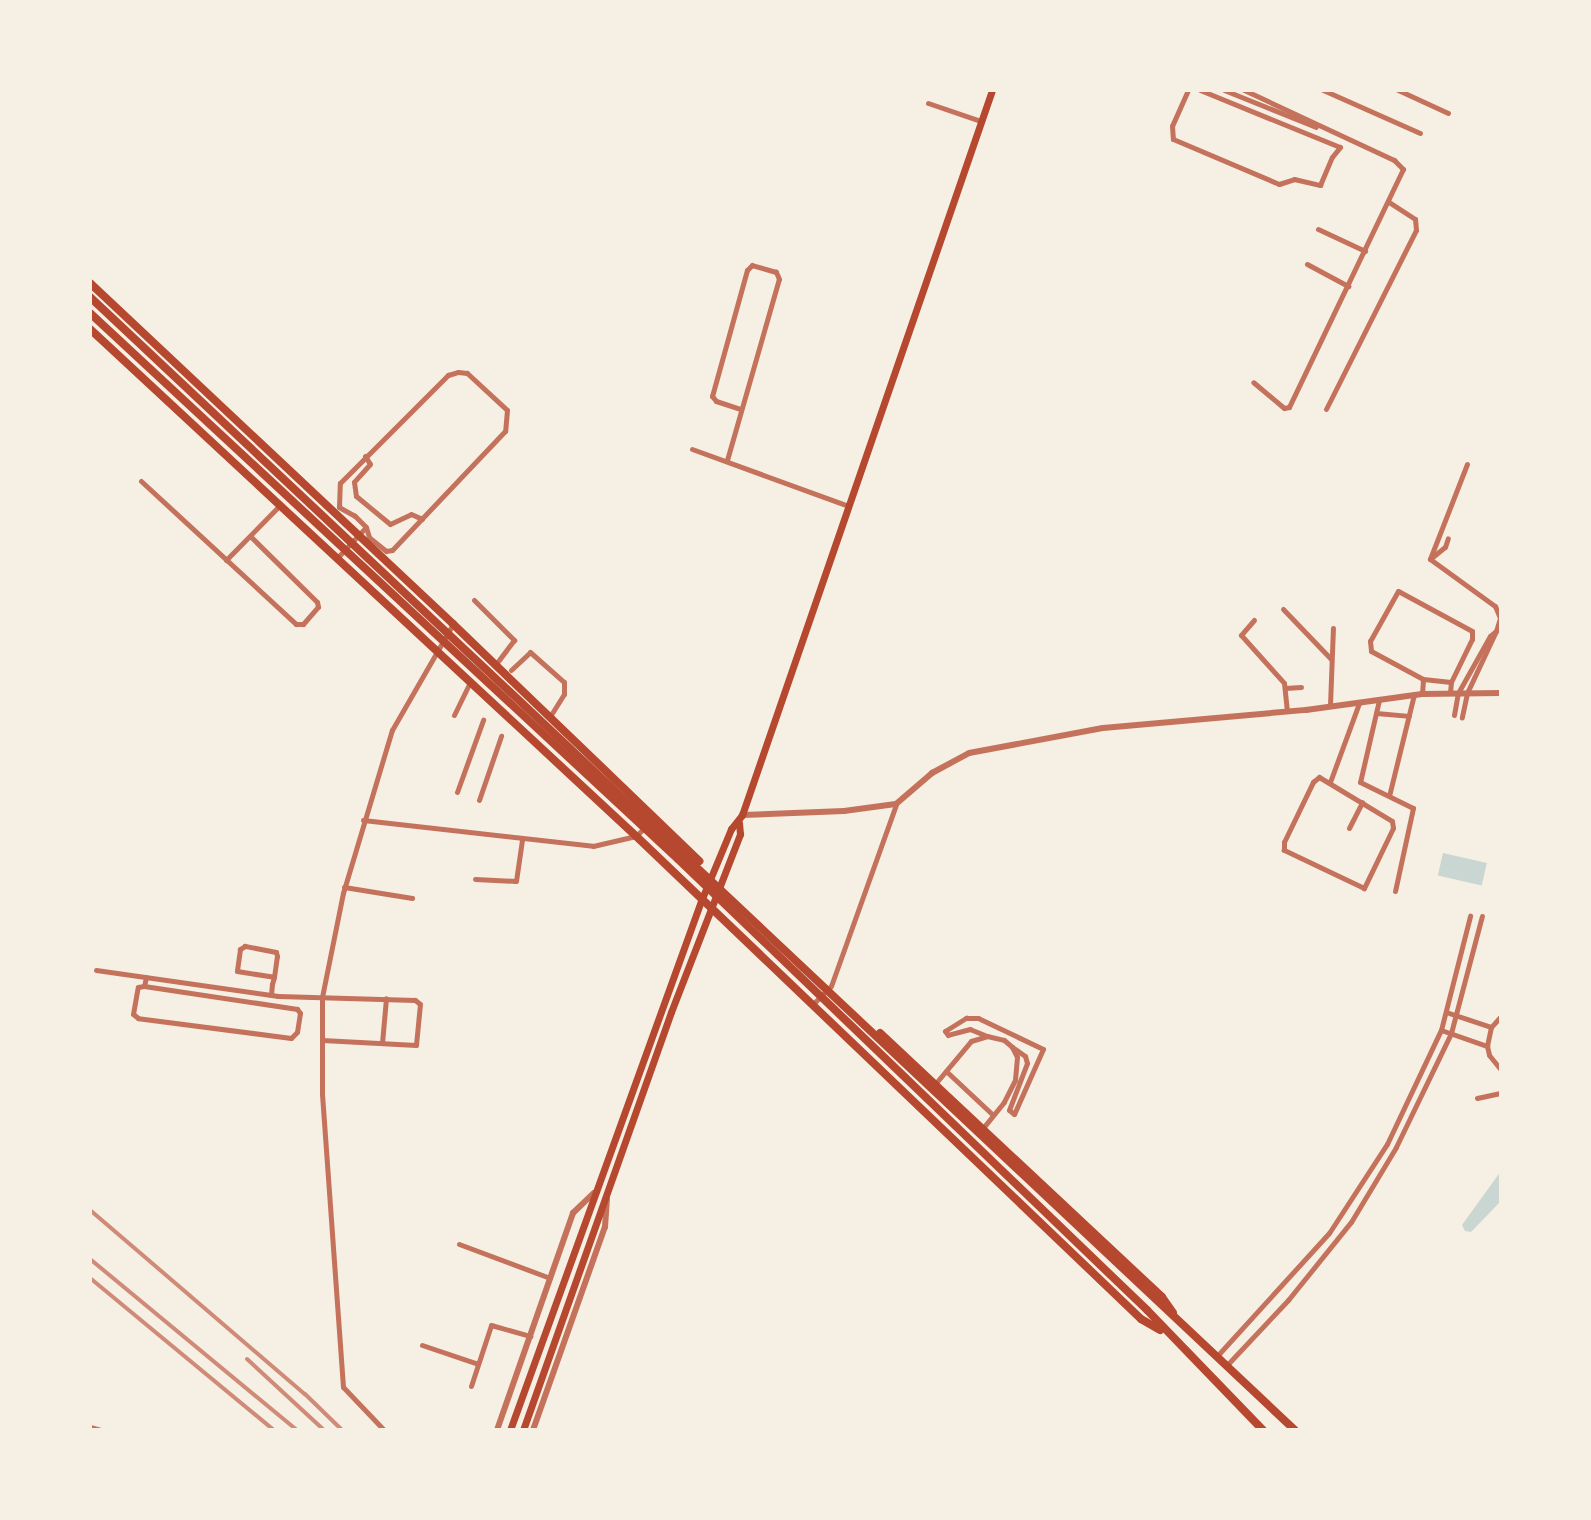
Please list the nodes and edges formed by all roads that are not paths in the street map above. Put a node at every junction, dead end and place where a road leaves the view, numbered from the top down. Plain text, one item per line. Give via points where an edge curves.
1 (992, 90) edge
2 (1188, 90) edge
3 (1200, 90) edge
4 (1224, 90) edge
5 (1244, 90) edge
6 (1323, 90) edge
7 (1398, 90) edge
8 (928, 103) dead end
9 (1448, 113) dead end
10 (981, 121) junction
11 (1420, 133) dead end
12 (1340, 147) junction
13 (1389, 202) junction
14 (1318, 229) dead end
15 (1365, 251) junction
16 (1307, 264) dead end
17 (90, 283) edge
18 (1348, 286) junction
19 (90, 297) edge
20 (90, 313) edge
21 (90, 329) edge
22 (1253, 382) dead end
23 (741, 409) junction
24 (1326, 409) dead end
25 (692, 449) dead end
26 (365, 456) junction
27 (727, 460) junction
28 (1467, 464) dead end
29 (297, 479) junction
30 (141, 481) dead end
31 (277, 503) junction
32 (849, 506) junction
33 (355, 516) junction
34 (422, 519) junction
35 (347, 526) junction
36 (366, 527) junction
37 (250, 536) junction
38 (357, 536) junction
39 (1448, 538) dead end
40 (337, 558) junction
41 (1430, 559) junction
42 (226, 560) junction
43 (474, 600) dead end
44 (1283, 609) dead end
45 (1254, 620) dead end
46 (453, 624) junction
47 (1333, 628) dead end
48 (1496, 631) junction
49 (436, 649) junction
50 (1332, 660) junction
51 (496, 664) junction
52 (509, 670) junction
53 (1423, 679) junction
54 (470, 681) junction
55 (1451, 682) junction
56 (1301, 687) dead end
57 (1285, 688) junction
58 (1454, 693) junction
59 (1467, 693) junction
60 (1501, 693) edge
61 (1418, 694) junction
62 (1379, 699) junction
63 (1359, 702) junction
64 (1330, 705) junction
65 (1287, 711) junction
66 (1376, 713) junction
67 (454, 715) dead end
68 (1454, 715) dead end
69 (550, 716) junction
70 (1409, 716) junction
71 (1462, 717) dead end
72 (483, 720) dead end
73 (501, 736) dead end
74 (1330, 782) junction
75 (457, 792) dead end
76 (1389, 796) junction
77 (479, 800) dead end
78 (1362, 802) junction
79 (896, 804) junction
80 (655, 817) junction
81 (740, 819) junction
82 (363, 820) junction
83 (1349, 828) dead end
84 (636, 836) junction
85 (522, 840) junction
86 (714, 875) junction
87 (475, 879) dead end
88 (721, 883) junction
89 (344, 890) junction
90 (1395, 891) dead end
91 (412, 898) dead end
92 (701, 901) junction
93 (711, 910) junction
94 (1470, 916) dead end
95 (1482, 916) dead end
96 (677, 966) junction
97 (96, 970) dead end
98 (688, 970) junction
99 (146, 977) junction
100 (274, 977) junction
101 (175, 982) junction
102 (144, 986) junction
103 (831, 986) junction
104 (174, 990) junction
105 (274, 996) junction
106 (322, 997) junction
107 (386, 998) junction
108 (813, 1004) junction
109 (277, 1006) junction
110 (661, 1009) junction
111 (671, 1012) junction
112 (1446, 1012) junction
113 (1456, 1015) junction
114 (1501, 1016) edge
115 (1491, 1027) junction
116 (1441, 1030) junction
117 (1451, 1033) junction
118 (987, 1036) junction
119 (322, 1040) junction
120 (382, 1043) junction
121 (1487, 1046) junction
122 (1012, 1047) junction
123 (1501, 1070) edge
124 (946, 1071) junction
125 (935, 1084) junction
126 (1501, 1093) edge
127 (1477, 1098) dead end
128 (993, 1115) junction
129 (983, 1128) junction
130 (599, 1181) junction
131 (611, 1185) junction
132 (594, 1193) junction
133 (607, 1199) junction
134 (1329, 1233) junction
135 (1337, 1239) junction
136 (459, 1244) dead end
137 (550, 1278) junction
138 (1177, 1320) junction
139 (1242, 1332) junction
140 (1167, 1334) junction
141 (530, 1336) junction
142 (1251, 1341) junction
143 (422, 1345) dead end
144 (1216, 1357) junction
145 (478, 1364) junction
146 (1226, 1366) junction
147 (471, 1386) dead end
148 (90, 1427) edge
149 (101, 1430) edge
150 (384, 1430) edge
151 (497, 1430) edge
152 (510, 1430) edge
153 (523, 1430) edge
154 (533, 1430) edge
155 (1263, 1430) edge
156 (1295, 1430) edge

1 - 10 main road
2 - 12 street via 1172,126 1173,139 1279,184 1294,179 1320,185
3 - 12 street
4 - 12 street via 1339,137
5 - 13 street via 1401,164 1402,177
6 - 11 street
7 - 9 street
8 - 10 street
10 - 32 main road
13 - 15 street
13 - 24 street via 1415,219 1416,230
14 - 15 street
15 - 18 street
16 - 18 street
17 - 29 main road
18 - 22 street via 1289,407
19 - 138 main road
20 - 140 main road via 678,859
21 - 31 main road
23 - 23 street via 779,279 776,272 752,265 712,396
23 - 27 street
25 - 27 street
26 - 33 street via 338,488 339,507
26 - 34 street via 370,464 354,482 356,496 390,524 411,514
26 - 34 street via 448,375 467,373 507,410 505,431
27 - 32 street
28 - 41 street
29 - 31 main road via 280,484
29 - 35 main road
30 - 42 street
31 - 37 street
31 - 40 main road
32 - 81 main road
33 - 35 street
33 - 36 street
34 - 36 street via 390,552 369,537
35 - 38 main road
36 - 38 street
37 - 42 street
37 - 42 street via 317,602 303,624 296,624
38 - 40 street
38 - 46 main road
39 - 41 street
40 - 49 main road
41 - 48 street via 1495,606 1500,618
43 - 51 street via 514,640
44 - 50 street
45 - 57 street via 1241,635
46 - 49 street
46 - 51 main road
47 - 50 street
48 - 58 street
48 - 59 street
49 - 54 main road
49 - 82 street via 392,730
50 - 64 street
51 - 52 main road
52 - 69 main road
52 - 69 street via 530,652 564,682 564,694
53 - 55 street
53 - 55 street via 1369,646 1398,591 1472,631
53 - 61 street
54 - 67 street
54 - 84 main road
55 - 58 street
56 - 57 street
57 - 65 street
58 - 59 street
58 - 61 street
58 - 68 street
59 - 60 street
59 - 71 street
61 - 62 street
61 - 70 street
62 - 63 street
62 - 66 street
63 - 64 street
63 - 74 street
64 - 65 street
65 - 79 street via 1103,728 984,749 954,759
66 - 70 street
66 - 76 street via 1360,782
69 - 80 main road
70 - 76 street
72 - 75 street
73 - 77 street
74 - 78 street
74 - 78 street via 1319,777 1313,782 1284,850 1364,888 1393,825
76 - 90 street via 1413,808
78 - 83 street
79 - 81 street
79 - 103 street
80 - 84 street
80 - 86 main road
81 - 86 main road
81 - 88 main road via 740,834
82 - 85 street
82 - 89 street
84 - 85 street via 593,846
84 - 92 main road
85 - 87 street via 516,881
86 - 88 main road
86 - 92 main road
88 - 93 main road
88 - 103 main road
89 - 91 street
89 - 106 street
92 - 93 main road
92 - 96 main road
93 - 98 main road
93 - 108 main road
94 - 112 street
95 - 113 street
96 - 98 main road
96 - 110 main road
97 - 99 street
98 - 111 main road
99 - 101 street
99 - 102 street
100 - 100 street via 276,952 240,949 237,971
100 - 105 street
101 - 104 street
101 - 105 street
102 - 104 street
102 - 109 street via 138,987 133,1012 138,1018 294,1037 300,1011
103 - 108 street
103 - 125 main road
104 - 109 street
105 - 106 street
105 - 109 street
106 - 107 street
106 - 119 street
107 - 120 street
107 - 120 street via 419,1002 418,1042
108 - 140 main road via 1141,1319
110 - 111 main road
110 - 130 main road
111 - 131 main road
112 - 113 street
112 - 116 street
113 - 115 street
113 - 117 street
114 - 115 street
115 - 121 street
116 - 117 street
116 - 134 street via 1387,1144
117 - 121 street
117 - 135 street via 1396,1147
118 - 122 street
118 - 122 street via 970,1029 948,1035 945,1031 966,1018 978,1018 1043,1049 1014,1114 1009,1110 1027,1063
118 - 124 street via 971,1041
119 - 120 street
119 - 150 street via 343,1387
121 - 123 street
122 - 128 street via 1017,1057 1015,1080
124 - 125 street
124 - 128 street
125 - 129 main road
126 - 127 street
128 - 129 street
129 - 138 main road via 1162,1297
130 - 131 main road
130 - 132 main road
131 - 133 main road
132 - 137 street via 573,1213
132 - 152 main road
133 - 153 main road
133 - 154 street via 605,1227
134 - 135 street
134 - 139 street
135 - 142 street
136 - 137 street
137 - 141 street
138 - 144 main road
139 - 142 street
139 - 144 street
140 - 155 main road
141 - 145 street via 493,1324
141 - 151 street
142 - 146 street
143 - 145 street
144 - 146 main road
145 - 147 street
146 - 156 main road
148 - 149 street

